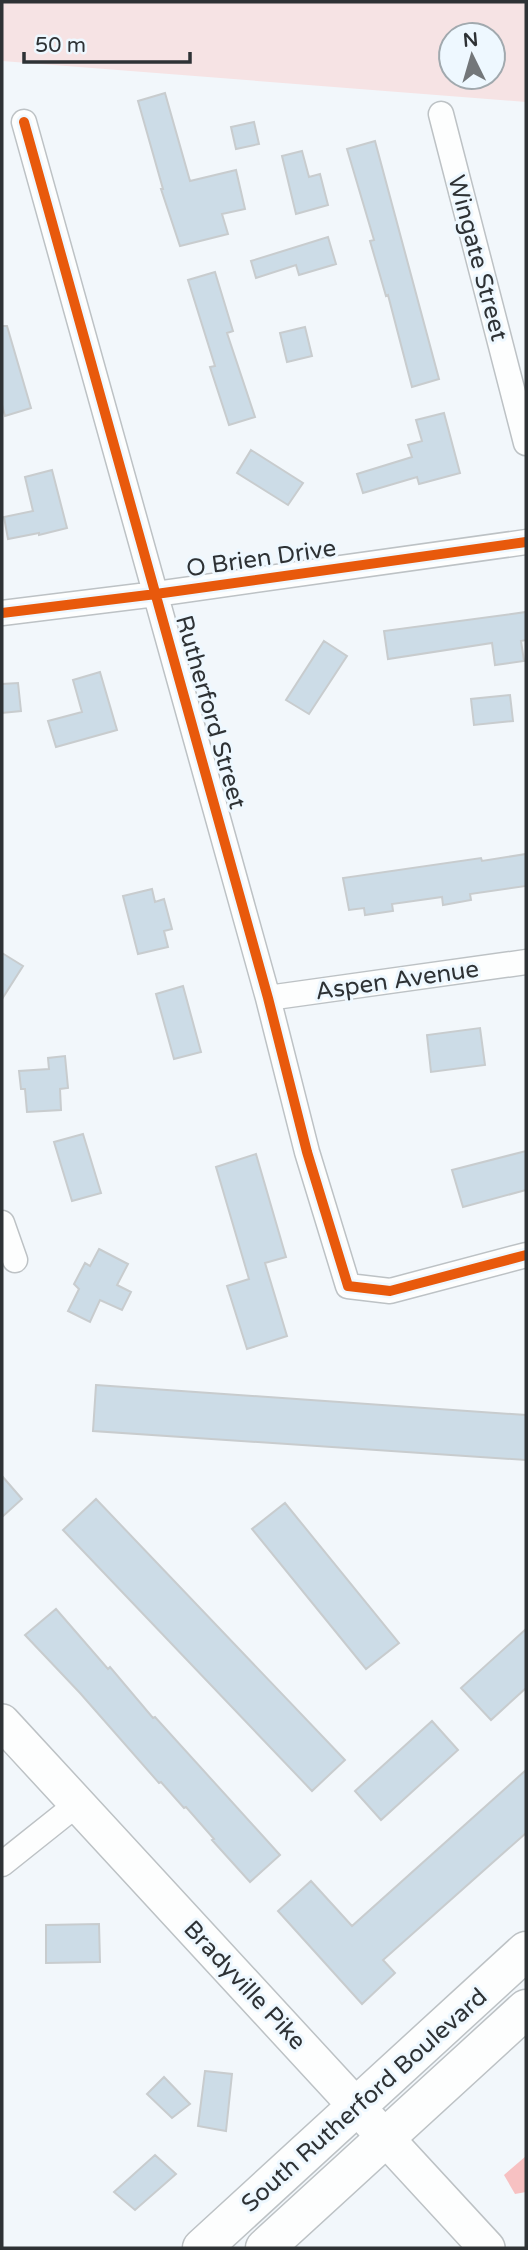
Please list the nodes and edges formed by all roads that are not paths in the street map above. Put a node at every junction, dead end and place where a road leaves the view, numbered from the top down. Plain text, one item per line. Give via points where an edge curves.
1 (441, 114) dead end
2 (24, 122) dead end
3 (526, 443) edge
4 (526, 542) edge
5 (156, 594) junction
6 (2, 613) edge
7 (526, 962) edge
8 (268, 998) junction
9 (2, 1223) edge
10 (526, 1255) edge
11 (15, 1260) dead end
12 (2, 1722) edge
13 (76, 1805) junction
14 (2, 1864) edge
15 (526, 1951) edge
16 (526, 2009) edge
17 (358, 2107) junction
18 (386, 2137) junction
19 (202, 2248) edge
20 (265, 2248) edge
21 (488, 2248) edge

1 - 3 street, Wingate Street
2 - 5 street, Rutherford Street
4 - 5 street, O Brien Drive
5 - 6 street, O Brien Drive
5 - 8 street, Rutherford Street
7 - 8 street, Aspen Avenue
8 - 10 street, Rutherford Street via 307,1153 348,1286 390,1291
9 - 11 street
12 - 13 main road, Bradyville Pike
13 - 14 street
13 - 17 main road, Bradyville Pike
15 - 17 highway, South Rutherford Boulevard
16 - 18 highway, South Rutherford Boulevard
17 - 18 main road, Bradyville Pike
17 - 19 highway, South Rutherford Boulevard
18 - 20 highway, South Rutherford Boulevard
18 - 21 main road, Bradyville Pike

